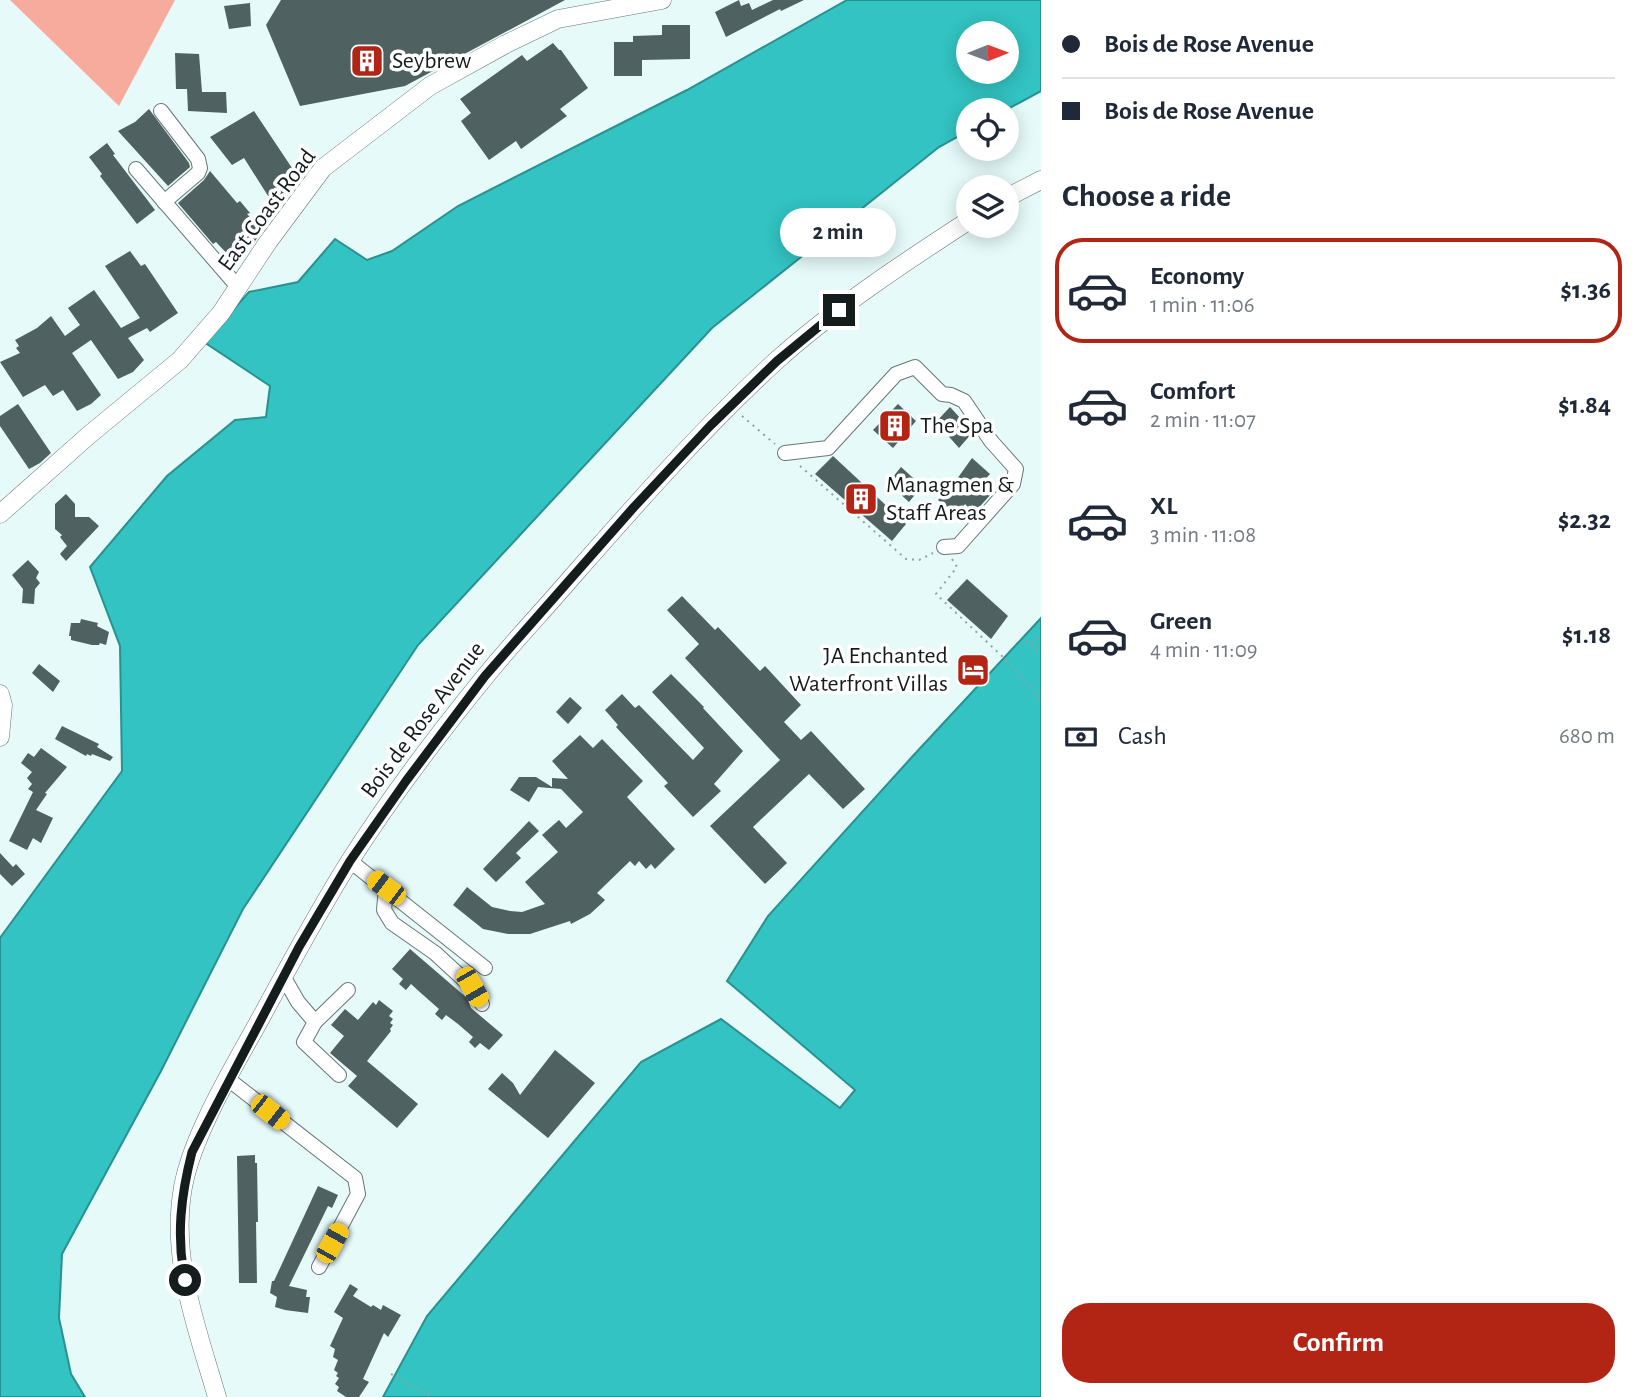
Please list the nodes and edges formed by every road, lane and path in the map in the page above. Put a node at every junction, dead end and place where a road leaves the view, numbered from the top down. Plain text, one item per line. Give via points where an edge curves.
1 (662, 0) edge
2 (161, 111) dead end
3 (136, 169) dead end
4 (1041, 180) edge
5 (1019, 191) edge
6 (164, 202) junction
7 (956, 229) edge
8 (238, 287) junction
9 (731, 406) junction
10 (785, 453) junction
11 (0, 514) edge
12 (944, 547) junction
13 (1041, 635) edge
14 (1026, 640) dead end
15 (1031, 645) junction
16 (1041, 655) edge
17 (0, 694) edge
18 (1041, 700) edge
19 (0, 737) edge
20 (350, 861) junction
21 (386, 888) junction
22 (485, 968) dead end
23 (283, 976) junction
24 (348, 990) dead end
25 (482, 1004) dead end
26 (315, 1022) junction
27 (339, 1075) dead end
28 (228, 1079) junction
29 (318, 1267) dead end
30 (391, 1374) dead end
31 (217, 1397) edge
32 (432, 1397) edge

1 - 8 main road, East Coast Road via 558,19 430,86 323,169
2 - 6 street via 200,168
3 - 6 street
4 - 5 main road
6 - 8 street
7 - 9 main road, Bois de Rose Avenue via 839,310
8 - 11 main road, East Coast Road via 180,360
9 - 10 path
9 - 20 main road, Bois de Rose Avenue via 634,507 485,676
10 - 12 path via 906,559 919,559
10 - 12 street via 828,448 896,373 915,367 942,394 964,401 1016,469 1013,484 958,546
12 - 18 path via 957,567 936,594
13 - 15 path
14 - 15 path
15 - 16 path
17 - 19 main road
20 - 21 street
20 - 23 main road, Bois de Rose Avenue
21 - 22 street
21 - 25 street via 384,910 392,923 435,953 472,987
23 - 26 street
23 - 28 main road, Bois de Rose Avenue
24 - 26 street
26 - 27 street via 304,1042
28 - 29 street via 355,1178 358,1194
28 - 31 main road, Bois de Rose Avenue via 192,1152 179,1216 180,1255 190,1305
30 - 32 path

